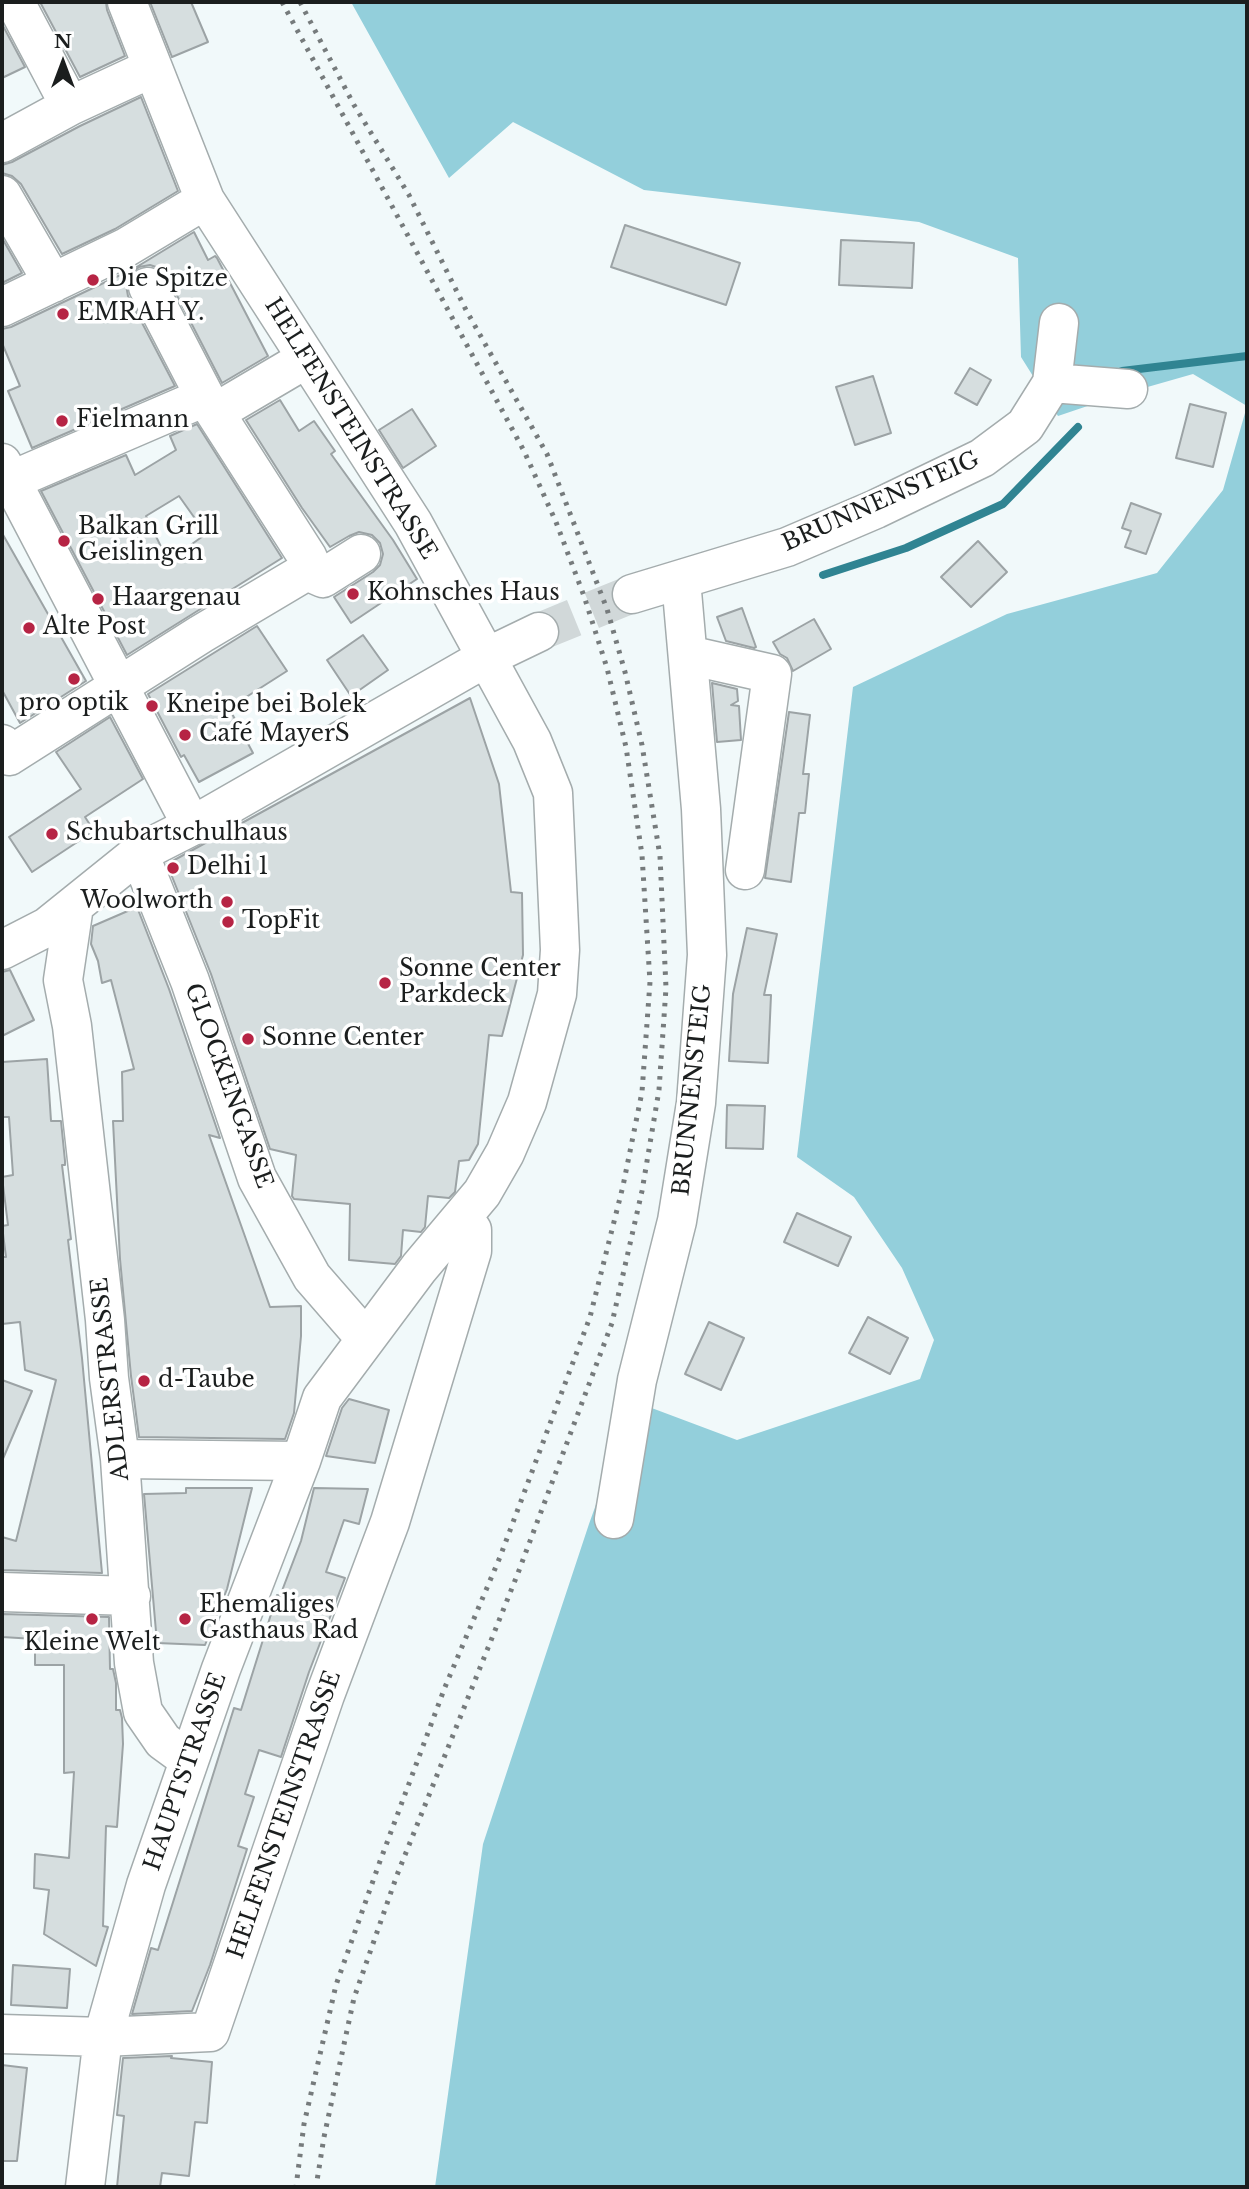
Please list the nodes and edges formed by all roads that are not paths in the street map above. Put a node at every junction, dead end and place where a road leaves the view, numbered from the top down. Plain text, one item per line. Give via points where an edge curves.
1 (15, 2) edge
2 (127, 2) edge
3 (152, 68) junction
4 (70, 106) junction
5 (2, 143) edge
6 (2, 195) edge
7 (205, 200) junction
8 (52, 283) junction
9 (148, 287) dead end
10 (10, 304) edge
11 (1059, 323) dead end
12 (306, 359) junction
13 (1052, 383) junction
14 (1128, 389) dead end
15 (211, 405) junction
16 (10, 494) edge
17 (360, 554) dead end
18 (307, 571) junction
19 (681, 580) junction
20 (632, 594) tunnel mouth
21 (539, 632) tunnel mouth
22 (688, 655) junction
23 (487, 657) junction
24 (117, 687) junction
25 (2, 744) edge
26 (191, 826) junction
27 (139, 853) junction
28 (745, 870) dead end
29 (74, 906) junction
30 (10, 946) edge
31 (63, 980) junction
32 (463, 1217) junction
33 (365, 1338) junction
34 (120, 1460) junction
35 (300, 1461) junction
36 (614, 1519) dead end
37 (2, 1592) edge
38 (131, 1596) junction
39 (189, 1760) junction
40 (2, 2034) edge
41 (103, 2037) junction
42 (85, 2187) edge

1 - 4 street
2 - 3 street, HELFENSTEINSTRASSE
3 - 4 street
3 - 7 street, HELFENSTEINSTRASSE
4 - 5 street
6 - 8 street
7 - 8 street via 125,248
7 - 12 street, HELFENSTEINSTRASSE
8 - 10 street
9 - 15 street
11 - 13 street, BRUNNENSTEIG
12 - 15 street
12 - 23 street, HELFENSTEINSTRASSE via 413,523
13 - 14 street
13 - 19 street, BRUNNENSTEIG via 1025,426 982,458 787,547
15 - 16 street
15 - 18 street via 308,558
16 - 24 street
17 - 18 street via 323,578
18 - 24 street
19 - 20 street, BRUNNENSTEIG
19 - 22 street, BRUNNENSTEIG
21 - 23 street
22 - 28 street via 772,674
22 - 36 street, BRUNNENSTEIG via 707,955 696,1102 677,1221 637,1380
23 - 26 street
23 - 32 street, HELFENSTEINSTRASSE via 532,741 552,793 561,950 557,995 527,1102 482,1194
24 - 25 street via 9,756
24 - 26 street
26 - 27 street
27 - 29 street
27 - 33 street, GLOCKENGASSE via 190,981 257,1178 313,1277
29 - 30 street
29 - 31 street, ADLERSTRASSE
30 - 31 street
31 - 34 street, ADLERSTRASSE via 72,1026
32 - 33 street, HELFENSTEINSTRASSE
32 - 41 street, HELFENSTEINSTRASSE via 472,1230 472,1251 390,1522 325,1695 210,2032
33 - 35 street, HAUPTSTRASSE via 322,1398
34 - 35 street
34 - 38 street, ADLERSTRASSE
35 - 39 street, HAUPTSTRASSE
37 - 38 street
38 - 39 street, ADLERSTRASSE via 142,1713 163,1741
39 - 41 street, HAUPTSTRASSE via 146,1885
40 - 41 street
41 - 42 street, HAUPTSTRASSE

